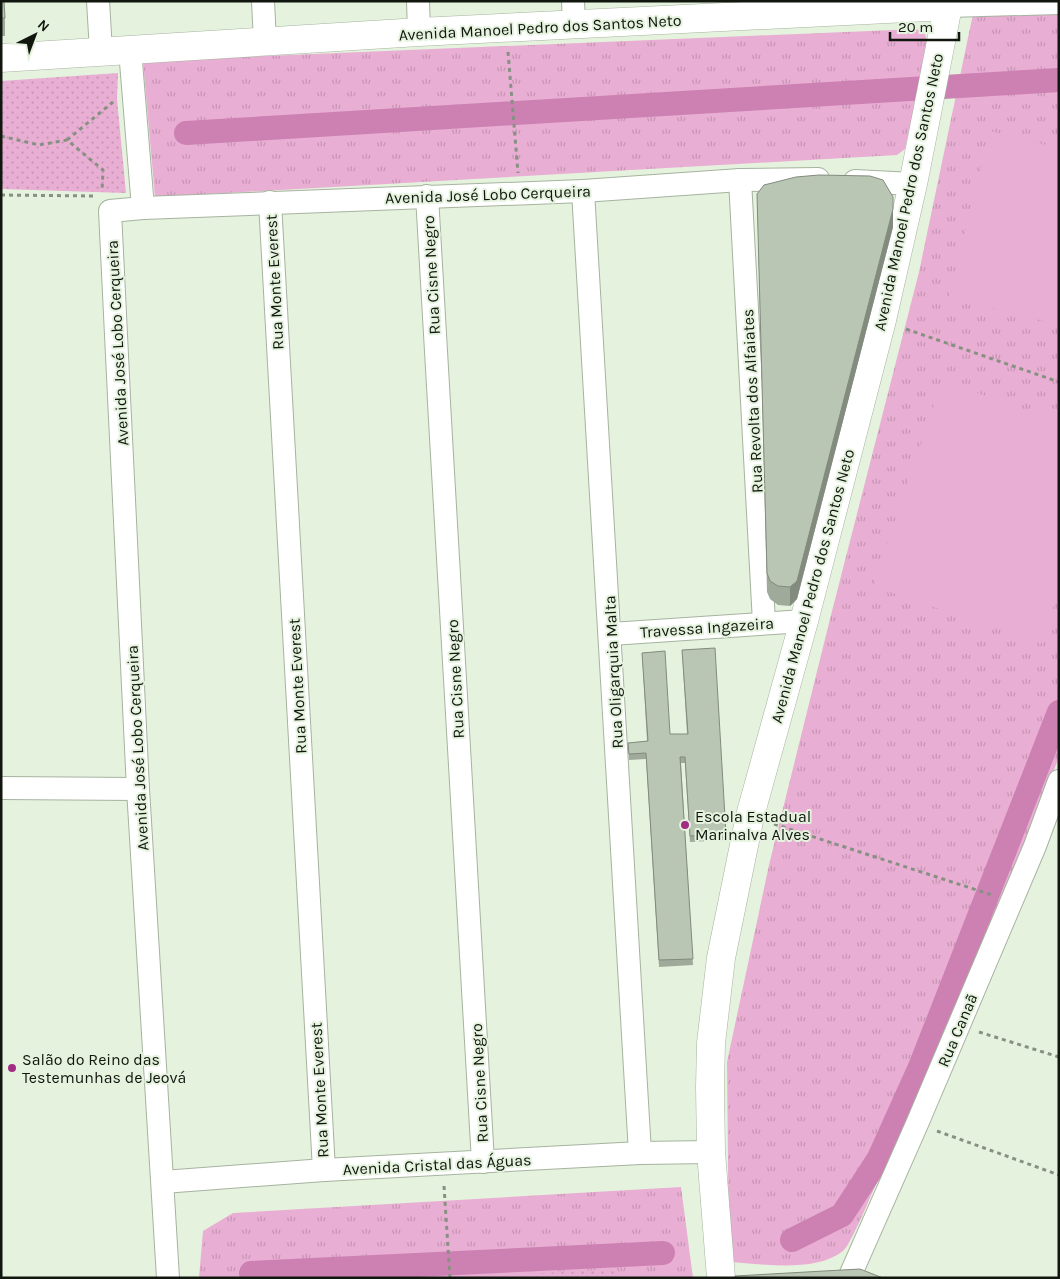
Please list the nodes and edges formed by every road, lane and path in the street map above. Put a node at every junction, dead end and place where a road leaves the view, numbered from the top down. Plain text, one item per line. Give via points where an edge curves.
1 (98, 1) edge
2 (263, 1) edge
3 (418, 1) edge
4 (949, 3) edge
5 (1059, 3) edge
6 (893, 5) edge
7 (729, 9) edge
8 (574, 14) edge
9 (419, 32) junction
10 (265, 42) junction
11 (130, 50) junction
12 (101, 52) junction
13 (1, 58) edge
14 (509, 62) dead end
15 (131, 83) junction
16 (1, 136) edge
17 (67, 140) junction
18 (516, 160) dead end
19 (740, 180) junction
20 (913, 184) junction
21 (582, 190) junction
22 (1, 195) edge
23 (427, 196) junction
24 (270, 202) junction
25 (143, 208) junction
26 (882, 320) junction
27 (1059, 382) edge
28 (804, 621) junction
29 (764, 622) junction
30 (611, 634) junction
31 (1059, 781) edge
32 (1, 788) edge
33 (138, 789) junction
34 (750, 816) junction
35 (1001, 898) dead end
36 (959, 1026) junction
37 (1059, 1057) edge
38 (917, 1124) junction
39 (711, 1152) junction
40 (640, 1153) junction
41 (483, 1162) junction
42 (442, 1165) junction
43 (324, 1170) junction
44 (1059, 1175) edge
45 (163, 1182) junction
46 (168, 1278) edge
47 (450, 1278) edge
48 (720, 1278) edge
49 (849, 1278) edge

1 - 12 street
2 - 10 street
3 - 9 street
4 - 5 street
4 - 6 street, Avenida Manoel Pedro dos Santos Neto
4 - 20 street, Avenida Manoel Pedro dos Santos Neto
6 - 7 street, Avenida Manoel Pedro dos Santos Neto
7 - 8 street, Avenida Manoel Pedro dos Santos Neto
8 - 9 street, Avenida Manoel Pedro dos Santos Neto
9 - 10 street, Avenida Manoel Pedro dos Santos Neto
10 - 11 street, Avenida Manoel Pedro dos Santos Neto
11 - 12 street, Avenida Manoel Pedro dos Santos Neto
11 - 15 street
12 - 13 street, Avenida Manoel Pedro dos Santos Neto
14 - 18 path
15 - 17 path via 117,99
15 - 25 street
16 - 17 path via 39,145
17 - 22 path via 103,170 102,196
19 - 20 street, Avenida José Lobo Cerqueira via 815,179
19 - 21 street, Avenida José Lobo Cerqueira
19 - 29 street, Rua Revolta dos Alfaiates
20 - 26 street, Avenida Manoel Pedro dos Santos Neto
21 - 23 street, Avenida José Lobo Cerqueira
21 - 30 street, Rua Oligarquia Malta
23 - 24 street, Avenida José Lobo Cerqueira
23 - 41 street, Rua Cisne Negro
24 - 25 street, Avenida José Lobo Cerqueira
24 - 43 street, Rua Monte Everest
25 - 33 street, Avenida José Lobo Cerqueira via 110,211
26 - 27 path
26 - 28 street, Avenida Manoel Pedro dos Santos Neto
28 - 29 street, Travessa Ingazeira
28 - 34 street, Avenida Manoel Pedro dos Santos Neto
29 - 30 street, Travessa Ingazeira
30 - 40 street, Rua Oligarquia Malta
31 - 36 street, Rua Canaã
32 - 33 street
33 - 45 street, Avenida José Lobo Cerqueira
34 - 35 path
34 - 39 street, Avenida Manoel Pedro dos Santos Neto via 715,996 711,1043
36 - 37 path
36 - 38 street, Rua Canaã
38 - 44 path
38 - 49 street, Rua Canaã
39 - 40 street, Avenida Cristal das Águas
39 - 48 street, Avenida Manoel Pedro dos Santos Neto
40 - 41 street, Avenida Cristal das Águas
41 - 42 street, Avenida Cristal das Águas
42 - 43 street, Avenida Cristal das Águas
42 - 47 path
43 - 45 street, Avenida Cristal das Águas
45 - 46 street, Avenida José Lobo Cerqueira

